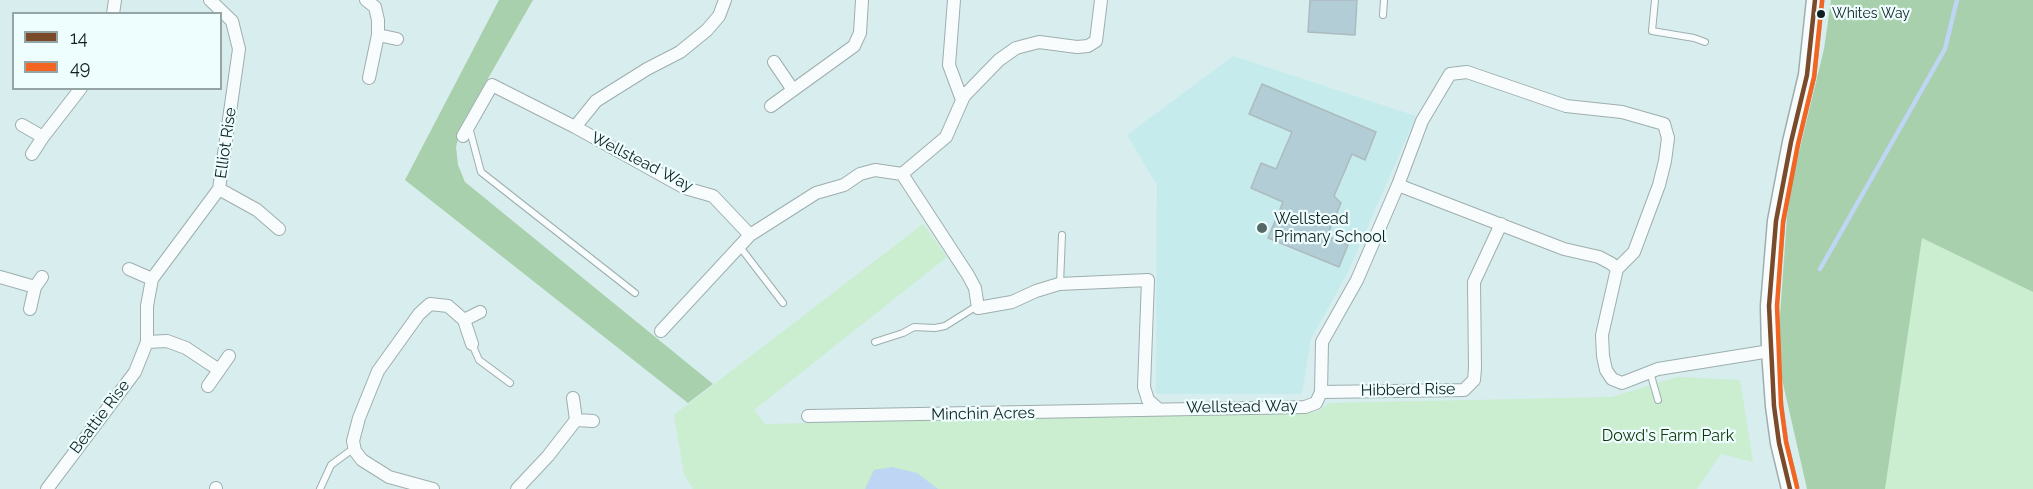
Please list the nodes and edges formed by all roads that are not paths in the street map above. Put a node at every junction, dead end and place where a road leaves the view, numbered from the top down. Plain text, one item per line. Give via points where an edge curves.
1 (210, 0) edge
2 (366, 0) edge
3 (725, 0) edge
4 (862, 0) edge
5 (954, 0) edge
6 (1101, 0) edge
7 (1384, 0) edge
8 (1655, 0) edge
9 (1815, 0) edge
10 (1383, 15) dead end
11 (378, 35) junction
12 (397, 39) dead end
13 (1705, 42) dead end
14 (774, 62) dead end
15 (369, 78) dead end
16 (79, 90) edge
17 (793, 90) junction
18 (962, 100) junction
19 (771, 106) dead end
20 (22, 125) dead end
21 (575, 127) junction
22 (466, 131) joint
23 (43, 137) junction
24 (32, 154) dead end
25 (902, 174) junction
26 (1398, 185) junction
27 (219, 189) junction
28 (1501, 224) junction
29 (279, 229) dead end
30 (186, 233) joint
31 (750, 235) junction
32 (1062, 235) dead end
33 (739, 246) junction
34 (129, 269) dead end
35 (1617, 269) junction
36 (0, 277) edge
37 (152, 279) junction
38 (1059, 285) junction
39 (635, 293) dead end
40 (783, 303) dead end
41 (978, 308) junction
42 (30, 309) dead end
43 (480, 312) dead end
44 (464, 320) junction
45 (661, 331) dead end
46 (147, 342) junction
47 (875, 342) dead end
48 (472, 344) joint
49 (1770, 351) junction
50 (229, 356) dead end
51 (219, 370) junction
52 (1650, 372) junction
53 (510, 383) dead end
54 (208, 386) dead end
55 (1321, 392) junction
56 (573, 398) dead end
57 (1658, 400) dead end
58 (1157, 408) junction
59 (808, 416) dead end
60 (576, 420) junction
61 (593, 422) dead end
62 (354, 447) junction
63 (47, 489) edge
64 (320, 489) edge
65 (433, 489) edge
66 (517, 489) edge
67 (1790, 489) edge

1 - 27 street, Elliot Rise via 232,21 239,49
2 - 11 street via 375,7
3 - 21 street, Wellstead Way via 719,16 707,30 680,52 596,100
4 - 17 street via 860,33 854,46
5 - 18 street via 949,65
6 - 18 street via 1096,41 1077,47 1039,42 1016,48 975,82
7 - 10 lane
8 - 13 lane via 1652,31
9 - 49 main road via 1807,75 1776,221 1769,306
11 - 12 street
11 - 15 street
14 - 17 street
16 - 23 street
17 - 19 street
18 - 25 street via 946,137
20 - 23 street
21 - 22 street via 492,85
21 - 31 street, Wellstead Way via 685,188 714,196
22 - 39 lane via 481,172
23 - 24 street
25 - 31 street via 875,170 860,174 844,185 816,193
25 - 41 street via 968,275
26 - 28 street
26 - 35 street, Wellstead Way via 1422,121 1450,74 1467,72 1566,106 1622,112 1664,124 1668,138 1659,185 1634,252
26 - 55 street, Wellstead Way via 1357,280 1322,342
27 - 29 street, Elliot Rise via 260,206
27 - 30 street, Elliot Rise
28 - 35 street via 1564,249 1599,257
28 - 55 street, Hibberd Rise via 1474,282 1474,380 1464,390
30 - 37 street, Beattie Rise
31 - 33 street
32 - 38 lane
33 - 40 lane
33 - 45 street
34 - 37 street
35 - 52 street via 1602,336 1606,370 1612,379 1622,383
36 - 42 street via 38,282
37 - 46 street, Beattie Rise
38 - 41 street via 1012,302
38 - 58 street via 1148,280 1144,387 1148,400
41 - 47 lane via 945,326 914,327
43 - 44 street
44 - 48 street
44 - 62 street via 448,306 430,304 419,314 378,371 359,418
46 - 51 street via 167,341 186,348
46 - 63 street, Beattie Rise via 135,372
48 - 53 lane via 479,360
49 - 52 street
49 - 67 main road via 1779,443
50 - 51 street
51 - 54 street
52 - 57 lane
55 - 58 street, Wellstead Way via 1316,403 1305,407
56 - 60 street
58 - 59 street, Minchin Acres
60 - 61 street
60 - 66 street
62 - 64 lane via 331,465
62 - 65 street via 362,460 389,477

